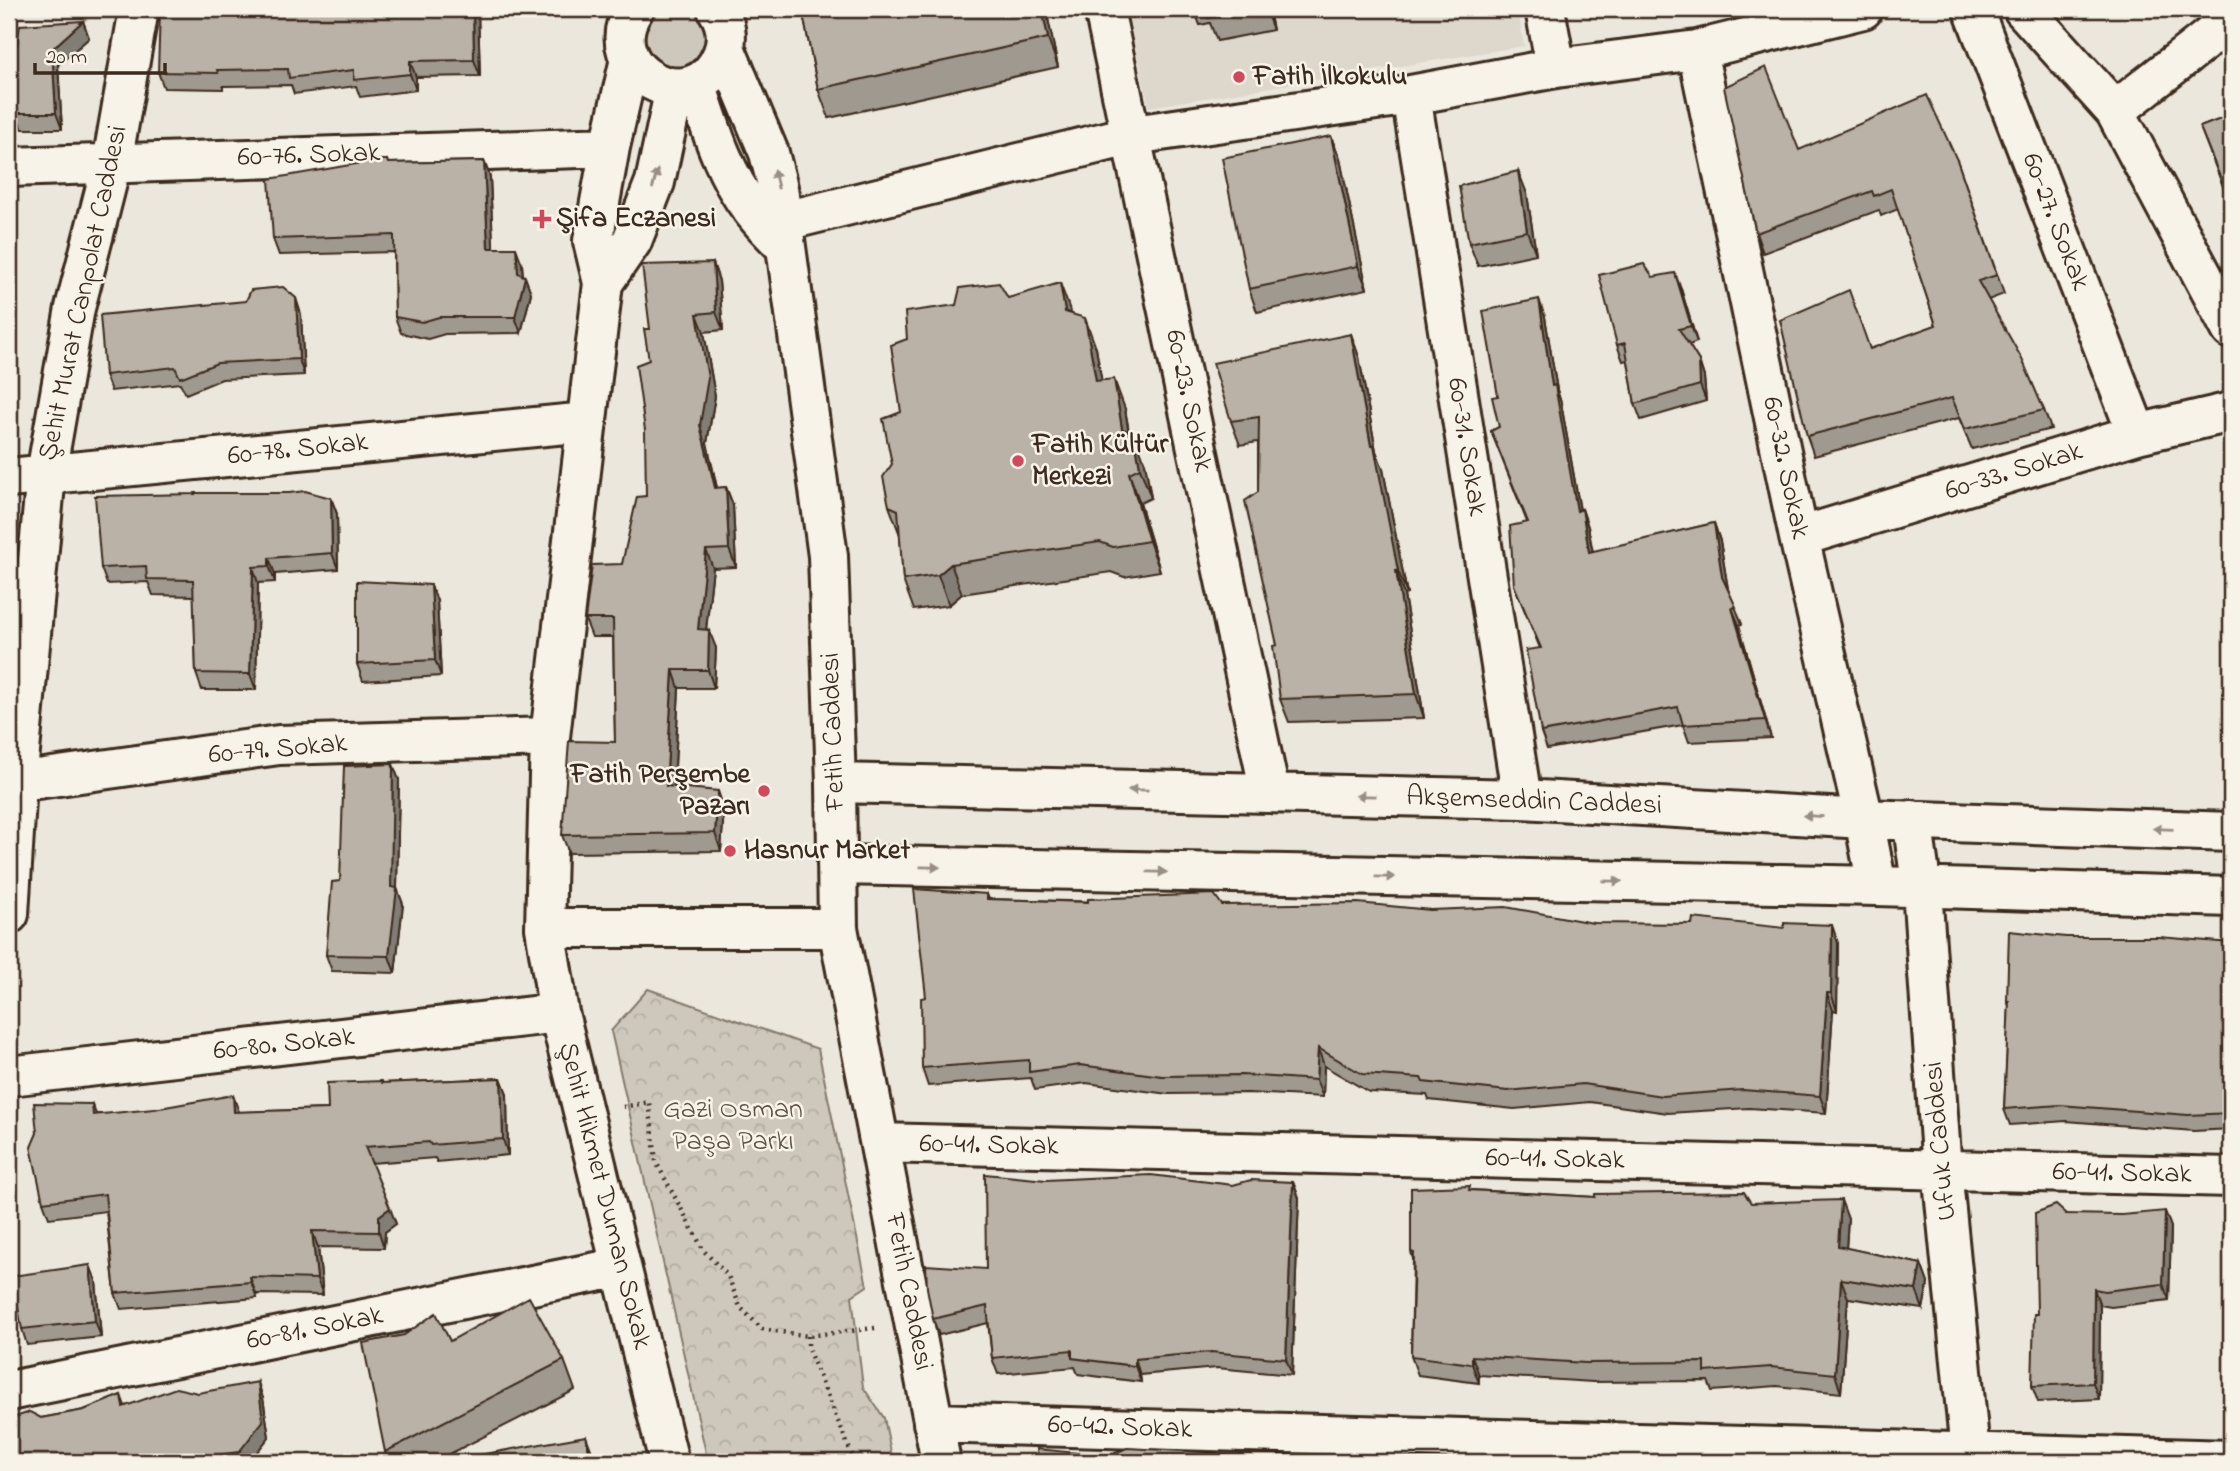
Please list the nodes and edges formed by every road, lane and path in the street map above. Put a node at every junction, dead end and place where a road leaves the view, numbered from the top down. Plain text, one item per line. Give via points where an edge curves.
1 (139, 9) edge
2 (717, 9) edge
3 (1104, 9) edge
4 (1545, 9) edge
5 (1863, 9) edge
6 (1973, 9) edge
7 (2023, 9) edge
8 (632, 10) edge
9 (1802, 17) edge
10 (2231, 20) edge
11 (725, 48) junction
12 (1697, 50) junction
13 (630, 59) junction
14 (1556, 68) junction
15 (685, 86) junction
16 (1410, 95) junction
17 (2115, 111) junction
18 (1132, 135) junction
19 (610, 147) junction
20 (112, 163) junction
21 (9, 167) edge
22 (784, 234) junction
23 (603, 283) junction
24 (2231, 330) edge
25 (2231, 412) edge
26 (587, 422) junction
27 (2137, 434) junction
28 (46, 474) junction
29 (9, 478) edge
30 (1799, 537) junction
31 (550, 737) junction
32 (13, 783) edge
33 (836, 783) junction
34 (1270, 793) junction
35 (1522, 799) junction
36 (1864, 819) junction
37 (1912, 820) junction
38 (2231, 832) edge
39 (837, 865) junction
40 (1877, 886) junction
41 (1922, 889) junction
42 (2231, 897) edge
43 (9, 914) edge
44 (545, 928) junction
45 (838, 928) junction
46 (559, 1013) junction
47 (9, 1076) edge
48 (584, 1116) junction
49 (880, 1143) junction
50 (1942, 1170) junction
51 (2231, 1177) edge
52 (621, 1267) junction
53 (914, 1321) junction
54 (808, 1336) junction
55 (9, 1391) edge
56 (933, 1423) junction
57 (1970, 1458) edge
58 (2231, 1460) edge
59 (669, 1462) edge
60 (855, 1462) edge
61 (941, 1462) edge

1 - 20 street, Şehit Murat Canpolat Caddesi
2 - 11 street, Fetih Caddesi via 724,23
3 - 18 street, 60-23. Sokak
4 - 14 street
5 - 9 street
6 - 27 street, 60-27. Sokak
7 - 17 street
8 - 13 street via 625,36
9 - 12 street
10 - 17 street
11 - 15 street via 715,70
22 -> 11 street, Fetih Caddesi via 769,153
12 - 14 street
12 - 30 street, 60-32. Sokak
13 - 15 street via 652,82
13 - 19 street
14 - 16 street
15 - 22 street via 751,209
23 -> 15 street via 632,241
16 - 18 street
16 - 35 street, 60-31. Sokak
17 - 24 street
18 - 22 street
18 - 34 street, 60-23. Sokak
19 - 20 street, 60-76. Sokak
19 - 23 street via 593,241
20 - 21 street, 60-76. Sokak
20 - 28 street, Şehit Murat Canpolat Caddesi via 75,308
22 - 33 street, Fetih Caddesi via 828,556
23 - 26 street, Şehit Hikmet Duman Sokak
25 - 27 street, 60-33. Sokak
26 - 28 street, 60-78. Sokak
26 - 31 street, Şehit Hikmet Duman Sokak
27 - 30 street, 60-33. Sokak
28 - 29 street, 60-78. Sokak
28 - 32 street, Şehit Murat Canpolat Caddesi
30 - 36 street, 60-32. Sokak
31 - 32 street, 60-79. Sokak via 279,745
31 - 44 street, Şehit Hikmet Duman Sokak
32 - 43 street, Şehit Murat Canpolat Caddesi
34 -> 33 street, Akşemseddin Caddesi
33 - 39 street, Fetih Caddesi
35 -> 34 street, Akşemseddin Caddesi
36 -> 35 street, Akşemseddin Caddesi
36 - 37 street, Akşemseddin Caddesi
36 - 40 street, 60-32. Sokak
38 -> 37 street, Akşemseddin Caddesi
37 - 41 street, Ufuk Caddesi
39 -> 40 street
39 - 45 street, Fetih Caddesi
40 - 41 street
41 - 42 street
41 - 50 street, Ufuk Caddesi
44 - 45 street
44 - 46 street, Şehit Hikmet Duman Sokak
45 - 49 street, Fetih Caddesi
46 - 47 street, 60-80. Sokak
46 - 48 street, Şehit Hikmet Duman Sokak
48 - 52 street, Şehit Hikmet Duman Sokak
48 - 54 path via 649,1101 656,1163 704,1251 728,1276 740,1307 762,1329
49 - 50 street, 60-41. Sokak
49 - 53 street, Fetih Caddesi
50 - 51 street, 60-41. Sokak
50 - 57 street, Ufuk Caddesi
52 - 55 street, 60-81. Sokak
52 - 59 street, Şehit Hikmet Duman Sokak
53 - 54 path
53 - 56 street, Fetih Caddesi
54 - 60 path via 808,1349
56 - 57 street, 60-42. Sokak
56 - 61 street, Fetih Caddesi
57 - 58 street, 60-42. Sokak

